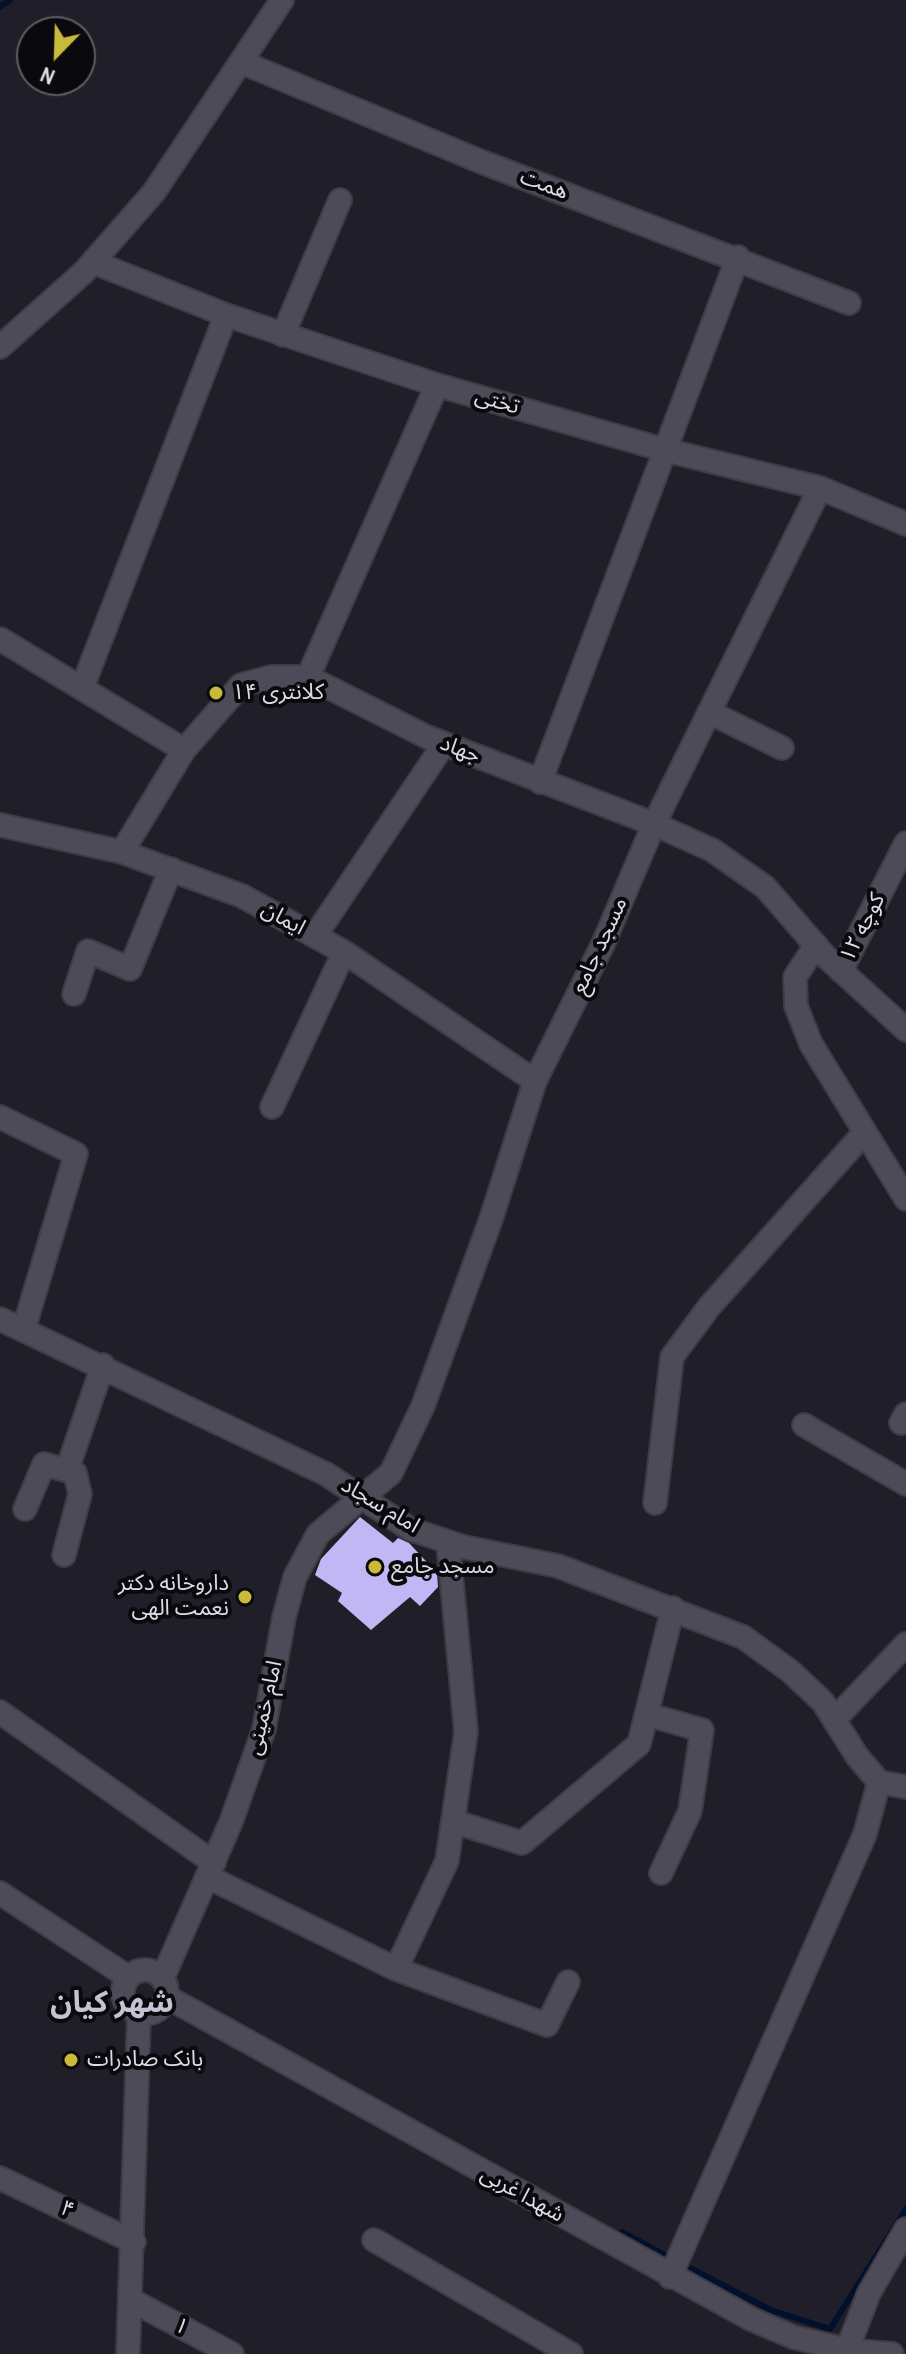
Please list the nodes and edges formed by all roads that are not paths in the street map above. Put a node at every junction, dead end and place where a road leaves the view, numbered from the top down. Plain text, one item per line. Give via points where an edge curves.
1 (282, 0) edge
2 (241, 62) junction
3 (340, 200) dead end
4 (738, 257) junction
5 (93, 262) junction
6 (849, 303) dead end
7 (226, 315) junction
8 (283, 335) junction
9 (0, 347) edge
10 (437, 385) junction
11 (665, 450) junction
12 (820, 488) junction
13 (906, 524) edge
14 (0, 639) edge
15 (308, 677) junction
16 (82, 688) junction
17 (709, 712) junction
18 (444, 744) junction
19 (782, 748) dead end
20 (184, 750) junction
21 (540, 782) junction
22 (654, 824) junction
23 (0, 825) edge
24 (906, 843) edge
25 (122, 852) junction
26 (171, 869) junction
27 (315, 936) junction
28 (816, 945) junction
29 (344, 952) junction
30 (841, 971) junction
31 (74, 994) dead end
32 (906, 1030) edge
33 (535, 1081) junction
34 (272, 1107) dead end
35 (0, 1117) edge
36 (864, 1133) junction
37 (906, 1199) edge
38 (0, 1319) edge
39 (24, 1328) junction
40 (103, 1365) junction
41 (804, 1425) dead end
42 (67, 1470) junction
43 (906, 1484) edge
44 (361, 1494) junction
45 (655, 1503) dead end
46 (25, 1509) dead end
47 (448, 1542) junction
48 (64, 1555) dead end
49 (673, 1608) junction
50 (906, 1644) edge
51 (0, 1712) edge
52 (649, 1715) junction
53 (834, 1720) junction
54 (879, 1782) junction
55 (906, 1787) edge
56 (455, 1822) junction
57 (211, 1870) junction
58 (661, 1873) dead end
59 (0, 1893) edge
60 (396, 1969) junction
61 (128, 1977) junction
62 (568, 1982) dead end
63 (165, 1987) junction
64 (139, 2014) junction
65 (0, 2178) edge
66 (906, 2229) edge
67 (374, 2240) dead end
68 (134, 2242) junction
69 (670, 2277) junction
70 (131, 2300) junction
71 (788, 2346) edge
72 (847, 2350) junction
73 (128, 2354) edge
74 (232, 2354) edge
75 (571, 2354) edge
76 (889, 2354) edge

1 - 2 street
2 - 4 street, همت via 482,162
2 - 5 street via 154,192
3 - 8 street
4 - 6 street, همت
4 - 11 street
5 - 7 street, تختی
5 - 9 street
7 - 8 street, تختی
7 - 16 street
8 - 10 street, تختی
10 - 11 street, تختی
10 - 15 street
11 - 12 street, تختی
11 - 21 street
12 - 13 street, تختی
12 - 17 street, مسجد جامع
14 - 16 street
15 - 18 street, جهاد
15 - 20 street, جهاد via 271,677 241,685
16 - 20 street
17 - 19 street
17 - 22 street, مسجد جامع
18 - 21 street, جهاد
18 - 27 street
20 - 25 street, جهاد
21 - 22 street, جهاد
22 - 28 street, جهاد via 712,850 765,887
22 - 33 street, مسجد جامع via 603,944
23 - 25 street, ایمان
24 - 30 street, کوچه ۱۲
25 - 26 street, ایمان
26 - 27 street, ایمان via 242,896
26 - 31 street via 130,969 88,951
27 - 29 street, ایمان
28 - 30 street, جهاد
28 - 36 street via 795,977 796,1006 811,1044
29 - 33 street, ایمان
29 - 34 street
30 - 32 street, جهاد
33 - 44 street, مسجد جامع via 423,1406 391,1473
35 - 39 street via 76,1154
36 - 37 street
36 - 45 street via 709,1307 672,1357
38 - 39 street, امام سجاد
39 - 40 street, امام سجاد
40 - 42 street
40 - 44 street, امام سجاد
41 - 43 street
42 - 46 street via 44,1464
42 - 48 street via 75,1473 80,1494
44 - 47 street, امام سجاد via 410,1529
44 - 57 street, امام خمینی via 318,1534 295,1577 264,1729
47 - 49 street, امام سجاد via 558,1566
47 - 56 street via 466,1732
49 - 52 street
49 - 53 street, امام سجاد via 743,1637 790,1671
50 - 53 street
51 - 57 street
52 - 56 street via 639,1744 522,1843
52 - 58 street via 702,1730 690,1811
53 - 54 street, امام سجاد
54 - 55 street
54 - 69 street via 865,1834
56 - 60 street via 447,1861
57 - 60 street
57 - 63 street, امام خمینی
59 - 61 street
60 - 62 street via 547,2025
61 - 63 street via 145,1969
61 - 64 street via 123,1999
63 - 64 street via 154,2013
63 - 69 street, شهدا غربی
64 - 68 street
65 - 68 street, ۴
66 - 72 street via 869,2293
67 - 75 street
68 - 70 street
69 - 71 street, شهدا غربی
70 - 73 street
70 - 74 street, ۱
71 - 72 street, شهدا غربی
72 - 76 street, شهدا غربی

